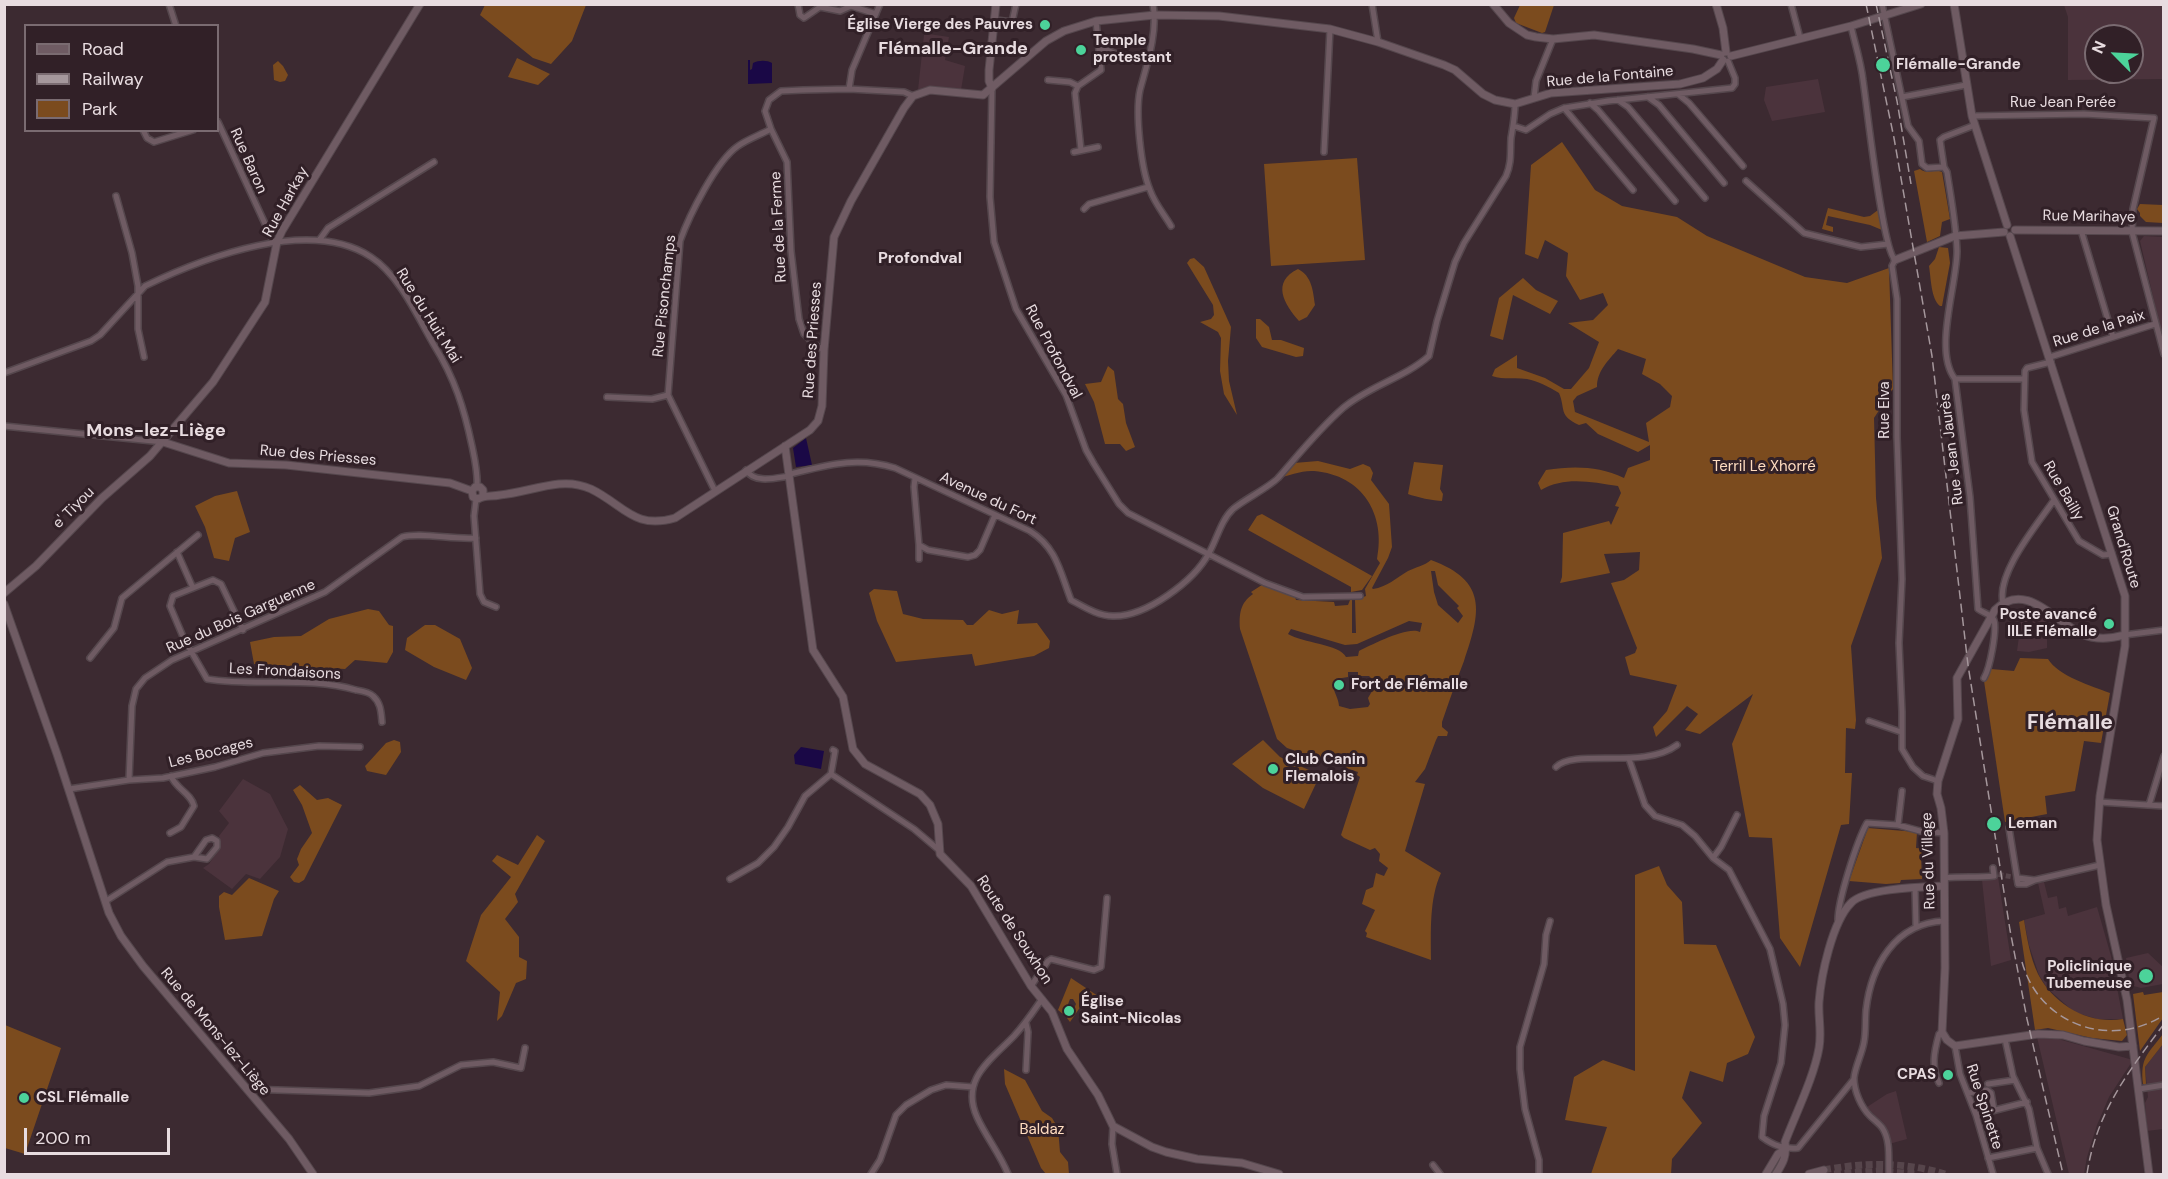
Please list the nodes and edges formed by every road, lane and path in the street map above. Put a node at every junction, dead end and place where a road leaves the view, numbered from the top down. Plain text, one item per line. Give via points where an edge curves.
1 (169, 4) edge
2 (420, 4) edge
3 (798, 4) edge
4 (880, 4) edge
5 (996, 4) edge
6 (1016, 4) edge
7 (1153, 4) edge
8 (1372, 4) edge
9 (1493, 4) edge
10 (1716, 4) edge
11 (1791, 4) edge
12 (1882, 4) edge
13 (1921, 4) edge
14 (1954, 4) edge
15 (876, 14) junction
16 (1155, 15) junction
17 (1885, 16) junction
18 (996, 20) junction
19 (1096, 21) junction
20 (175, 24) edge
21 (1851, 26) junction
22 (1330, 29) junction
23 (1800, 38) junction
24 (1553, 39) junction
25 (1378, 42) junction
26 (1100, 50) junction
27 (1726, 57) junction
28 (1126, 58) dead end
29 (1048, 80) dead end
30 (1966, 85) junction
31 (1078, 86) junction
32 (849, 88) junction
33 (992, 88) junction
34 (1699, 92) junction
35 (1677, 94) junction
36 (1670, 95) junction
37 (914, 96) junction
38 (1648, 97) junction
39 (1902, 97) junction
40 (1534, 98) junction
41 (1638, 98) junction
42 (1618, 100) junction
43 (1608, 101) junction
44 (1590, 103) junction
45 (1515, 104) junction
46 (1581, 105) junction
47 (1693, 107) junction
48 (1564, 108) junction
49 (1662, 109) junction
50 (1632, 112) junction
51 (1602, 115) junction
52 (1972, 116) junction
53 (1574, 120) junction
54 (219, 124) edge
55 (1975, 125) junction
56 (1514, 126) junction
57 (771, 129) junction
58 (144, 132) edge
59 (187, 132) edge
60 (1098, 147) dead end
61 (1324, 152) dead end
62 (434, 162) dead end
63 (1743, 166) dead end
64 (1944, 167) junction
65 (1746, 181) dead end
66 (1724, 183) dead end
67 (1148, 187) junction
68 (1633, 190) dead end
69 (116, 196) dead end
70 (1705, 198) dead end
71 (1675, 201) dead end
72 (1084, 209) dead end
73 (1171, 226) dead end
74 (2081, 230) junction
75 (2009, 231) junction
76 (2163, 231) edge
77 (2132, 232) junction
78 (1955, 236) junction
79 (320, 239) junction
80 (275, 242) junction
81 (1888, 244) junction
82 (1895, 260) junction
83 (138, 294) junction
84 (2156, 324) junction
85 (2113, 337) junction
86 (824, 350) junction
87 (2163, 354) edge
88 (144, 357) dead end
89 (2051, 359) junction
90 (4, 373) edge
91 (1955, 379) junction
92 (2024, 379) junction
93 (668, 395) junction
94 (607, 397) dead end
95 (4, 426) edge
96 (163, 442) junction
97 (785, 446) junction
98 (746, 470) junction
99 (790, 475) junction
100 (915, 478) junction
101 (474, 489) junction
102 (715, 492) junction
103 (480, 497) junction
104 (2054, 500) junction
105 (995, 515) junction
106 (198, 535) dead end
107 (476, 538) junction
108 (919, 545) junction
109 (177, 552) junction
110 (2112, 554) junction
111 (1209, 555) junction
112 (919, 560) dead end
113 (193, 588) junction
114 (4, 594) edge
115 (1360, 596) dead end
116 (2003, 603) junction
117 (4, 604) edge
118 (496, 607) dead end
119 (1990, 616) junction
120 (243, 630) junction
121 (2163, 630) edge
122 (2124, 635) junction
123 (191, 652) junction
124 (90, 658) dead end
125 (1984, 678) dead end
126 (1869, 721) dead end
127 (382, 722) dead end
128 (1901, 732) junction
129 (1677, 745) dead end
130 (360, 747) dead end
131 (833, 750) dead end
132 (2163, 756) edge
133 (1629, 759) junction
134 (1556, 767) dead end
135 (831, 774) junction
136 (171, 776) junction
137 (129, 780) junction
138 (1938, 781) junction
139 (69, 789) junction
140 (1902, 791) dead end
141 (2100, 802) junction
142 (2149, 805) junction
143 (2163, 806) edge
144 (1737, 815) dead end
145 (1898, 825) junction
146 (2009, 828) dead end
147 (170, 833) dead end
148 (1944, 833) junction
149 (939, 851) junction
150 (194, 857) junction
151 (1713, 858) junction
152 (2100, 865) junction
153 (1992, 871) tunnel mouth
154 (730, 879) dead end
155 (2018, 879) tunnel mouth
156 (2035, 880) junction
157 (1944, 882) junction
158 (1915, 887) junction
159 (1107, 898) dead end
160 (1843, 898) junction
161 (106, 901) junction
162 (1851, 903) junction
163 (1550, 921) dead end
164 (1944, 921) junction
165 (1838, 922) junction
166 (1916, 926) junction
167 (1031, 986) junction
168 (1042, 999) junction
169 (1026, 1023) junction
170 (1942, 1032) junction
171 (2005, 1039) junction
172 (1955, 1046) junction
173 (2133, 1046) junction
174 (525, 1048) dead end
175 (1026, 1070) dead end
176 (1854, 1079) junction
177 (2015, 1080) junction
178 (1939, 1083) dead end
179 (1988, 1084) dead end
180 (2163, 1085) edge
181 (973, 1087) junction
182 (246, 1089) junction
183 (2139, 1089) junction
184 (1968, 1093) junction
185 (2027, 1102) junction
186 (1994, 1110) junction
187 (1976, 1114) junction
188 (1113, 1126) junction
189 (2037, 1148) junction
190 (1786, 1152) junction
191 (1988, 1158) junction
192 (1433, 1165) dead end
193 (1824, 1170) dead end
194 (313, 1174) edge
195 (871, 1174) edge
196 (1008, 1174) edge
197 (1117, 1174) edge
198 (1279, 1174) edge
199 (1440, 1174) edge
200 (1539, 1174) edge
201 (1766, 1174) edge
202 (1776, 1174) edge
203 (1809, 1174) edge
204 (1888, 1174) edge
205 (1994, 1174) edge
206 (2048, 1174) edge
207 (2149, 1174) edge

1 - 20 street
2 - 80 street, Rue Harkay
3 - 15 street via 804,18 820,7 840,11 851,6
4 - 15 street
5 - 18 street
6 - 18 street via 1012,22
7 - 16 street
8 - 25 street
9 - 24 street via 1509,23 1527,35
10 - 27 street via 1724,28
11 - 23 street
12 - 17 street
13 - 17 street
14 - 30 street, Grand'Route
15 - 32 street via 852,70
16 - 19 street
16 - 22 street via 1219,16
16 - 67 street via 1139,98
17 - 21 street
17 - 39 street
18 - 33 street via 988,81
19 - 26 street
19 - 33 street via 1046,41
21 - 23 street
21 - 81 street, Rue Elva
22 - 25 street
22 - 61 street
23 - 27 street
24 - 27 street via 1594,35
24 - 40 street via 1536,81
25 - 45 street via 1444,64 1483,94
26 - 28 street
26 - 31 street via 1101,70
27 - 34 street via 1735,78 1732,88
27 - 40 street, Rue de la Fontaine via 1703,78 1680,84 1551,93
29 - 31 street
30 - 39 street
30 - 52 street, Grand'Route
31 - 60 street via 1077,151
32 - 37 street, Rue de la Ferme
32 - 57 street, Rue de la Ferme via 782,92 769,100 765,111
33 - 37 street via 983,95 930,90
33 - 111 street, Rue Profondval via 991,223 999,262 1023,322 1066,395 1086,450 1119,504 1128,513
34 - 35 street
34 - 47 street
35 - 36 street
35 - 47 street
36 - 38 street
36 - 49 street
37 - 86 street, Rue des Priesses via 835,231
38 - 41 street
38 - 49 street
39 - 64 street via 1908,126 1919,141 1922,164 1927,168
40 - 45 street, Rue de la Fontaine
41 - 42 street
41 - 50 street
42 - 43 street
42 - 50 street
43 - 44 street
43 - 51 street
44 - 46 street
44 - 51 street
45 - 56 street
46 - 48 street
46 - 53 street
47 - 63 street
48 - 53 street
48 - 56 street via 1529,129
49 - 66 street
50 - 70 street
51 - 71 street
52 - 55 street, Grand'Route
52 - 77 street, Rue Jean Perée via 2084,114 2154,118 2133,209
53 - 68 street
54 - 80 street, Rue Baron
55 - 64 street, Rue Jean Jaurès via 1940,140
55 - 75 street, Grand'Route
56 - 111 street, Avenue du Fort via 1511,164 1455,262 1430,356 1341,410 1277,478 1232,510
57 - 86 street, Rue de la Ferme via 787,162 799,320 804,334
57 - 93 street, Rue Pisonchamps via 737,146 721,163 686,224 680,241
58 - 59 street via 156,142
62 - 79 street via 328,228
64 - 78 street, Rue Jean Jaurès
65 - 81 street via 1804,233 1861,247
67 - 72 street via 1089,204
67 - 73 street
69 - 83 street via 132,253
74 - 75 street, Rue Marihaye
74 - 77 street, Rue Marihaye
74 - 85 street
75 - 78 street, Rue Marihaye
75 - 89 street, Grand'Route
76 - 77 street, Rue Marihaye
77 - 84 street
78 - 82 street, Rue Marihaye
78 - 91 street, Rue Jean Jaurès via 1947,342 1949,367
79 - 80 street, Rue du Huit Mai
79 - 101 street, Rue du Huit Mai via 370,257 401,291 459,391 477,469
80 - 83 street, Rue du Huit Mai via 191,266 145,286
80 - 96 street, Rue Harkay via 265,302 213,382
81 - 82 street, Rue Elva
82 - 128 street, Rue Elva via 1892,266 1897,299
83 - 88 street via 138,329
83 - 90 street, Rue du Huit Mai via 91,341
84 - 85 street, Rue de la Paix
84 - 87 street
85 - 89 street, Rue de la Paix
86 - 97 street, Rue des Priesses via 818,421
89 - 92 street via 2027,368
89 - 110 street, Grand'Route
91 - 92 street
91 - 119 street, Rue Jean Jaurès via 1970,497 1978,609
92 - 104 street, Rue Bailly via 2030,454
93 - 94 street via 652,399
93 - 102 street
95 - 96 street
96 - 101 street, Rue des Priesses via 229,463 438,481
96 - 114 street, e' Tiyou
97 - 98 street, Rue des Priesses
97 - 99 street
98 - 99 street, Avenue du Fort via 757,479
98 - 102 street, Rue des Priesses
99 - 100 street, Avenue du Fort via 852,461 875,462
99 - 149 street via 813,650 843,697 853,750 865,764 920,794 930,805 938,824
100 - 105 street, Avenue du Fort
100 - 108 street
101 - 103 street via 471,495
101 - 103 street via 483,490
102 - 103 street, Rue des Priesses via 675,518 650,523 578,485 561,484
103 - 107 street via 474,516
104 - 110 street, Rue Bailly via 2079,541 2103,555
104 - 116 street via 2008,570
105 - 108 street via 975,555 928,550
105 - 111 street, Avenue du Fort via 1042,538 1056,557 1071,600 1104,615 1126,615 1160,601 1189,579
106 - 109 street
107 - 118 street via 480,594 484,602
107 - 120 street, Rue du Bois Garguenne via 402,537 331,588
108 - 112 street
109 - 113 street
109 - 124 street via 122,598 114,627
110 - 122 street, Grand'Route via 2125,596
111 - 115 street via 1294,595
113 - 120 street, Les Frondaisons via 213,580 221,584
113 - 123 street, Les Frondaisons via 173,596 170,606
116 - 119 street, Rue du Village
116 - 122 street via 2031,601 2091,637
117 - 139 street, Rue de Mons-lez-Liège
119 - 125 street via 1994,629
119 - 138 street, Rue du Village via 1957,678 1958,718
120 - 123 street, Rue du Bois Garguenne
121 - 122 street
122 - 141 street, Grand'Route
123 - 127 street, Les Frondaisons via 207,679 313,682 372,694 380,704
123 - 137 street, Rue du Bois Garguenne via 144,678 136,689
126 - 128 street
128 - 138 street, Rue Elva via 1905,755 1923,776
129 - 133 street via 1662,754
130 - 136 street, Les Bocages via 263,753
131 - 135 street
132 - 142 street
133 - 134 street via 1588,759
133 - 151 street via 1650,811 1682,825
135 - 149 street via 914,829
135 - 154 street via 805,796 774,847 758,863
136 - 137 street, Les Bocages
136 - 147 street via 194,806 181,827
137 - 139 street, Les Bocages
138 - 148 street, Rue du Village
139 - 161 street, Rue de Mons-lez-Liège
140 - 145 street
141 - 142 street
141 - 152 street, Grand'Route
142 - 143 street
144 - 151 street
145 - 148 street
145 - 160 street via 1866,826
146 - 156 street via 2016,882 2026,884
148 - 157 street, Rue du Village
149 - 167 street, Route de Souxhon via 971,886
150 - 150 street via 208,839 217,841 208,858
150 - 161 street via 167,862
151 - 190 street via 1729,870 1773,958 1785,1025 1781,1063 1761,1132 1762,1137
152 - 156 street
152 - 173 street, Grand'Route
153 - 157 street
155 - 156 street
157 - 158 street
157 - 164 street, Rue du Village
158 - 162 street via 1870,894
158 - 166 street
159 - 167 street via 1101,967 1094,970 1051,959
160 - 162 street
160 - 165 street
161 - 182 street, Rue de Mons-lez-Liège via 121,936 142,966
162 - 165 street
163 - 200 street via 1544,964 1520,1047 1525,1109
164 - 166 street
164 - 170 street, Rue du Village
165 - 190 street via 1820,992 1820,1047 1785,1142
166 - 176 street via 1887,951 1874,976
167 - 168 street, Route de Souxhon
168 - 169 street
168 - 188 street, Route de Souxhon via 1052,1012 1066,1049 1098,1095
169 - 175 street
169 - 181 street via 982,1066
170 - 172 street
170 - 178 street via 1938,1034 1933,1071
171 - 172 street
171 - 173 street via 2063,1035 2119,1047
171 - 177 street
172 - 184 street, Rue Spinette
173 - 183 street, Grand'Route
174 - 182 street via 521,1068 493,1062 461,1065 419,1086 369,1093
176 - 190 street via 1798,1148
176 - 204 street via 1863,1108 1885,1134
177 - 179 street
177 - 185 street
180 - 183 street
181 - 195 street via 946,1085 906,1105 896,1115
181 - 196 street via 977,1117
182 - 194 street, Rue de Mons-lez-Liège
183 - 207 street, Grand'Route
184 - 186 street via 1987,1090
184 - 187 street, Rue Spinette
185 - 186 street
185 - 189 street
186 - 187 street
187 - 191 street, Rue Spinette
188 - 197 street
188 - 198 street via 1166,1152 1242,1163
189 - 191 street
189 - 206 street
190 - 201 street via 1778,1154
190 - 202 street
191 - 205 street, Rue Spinette
192 - 199 street
193 - 203 street

